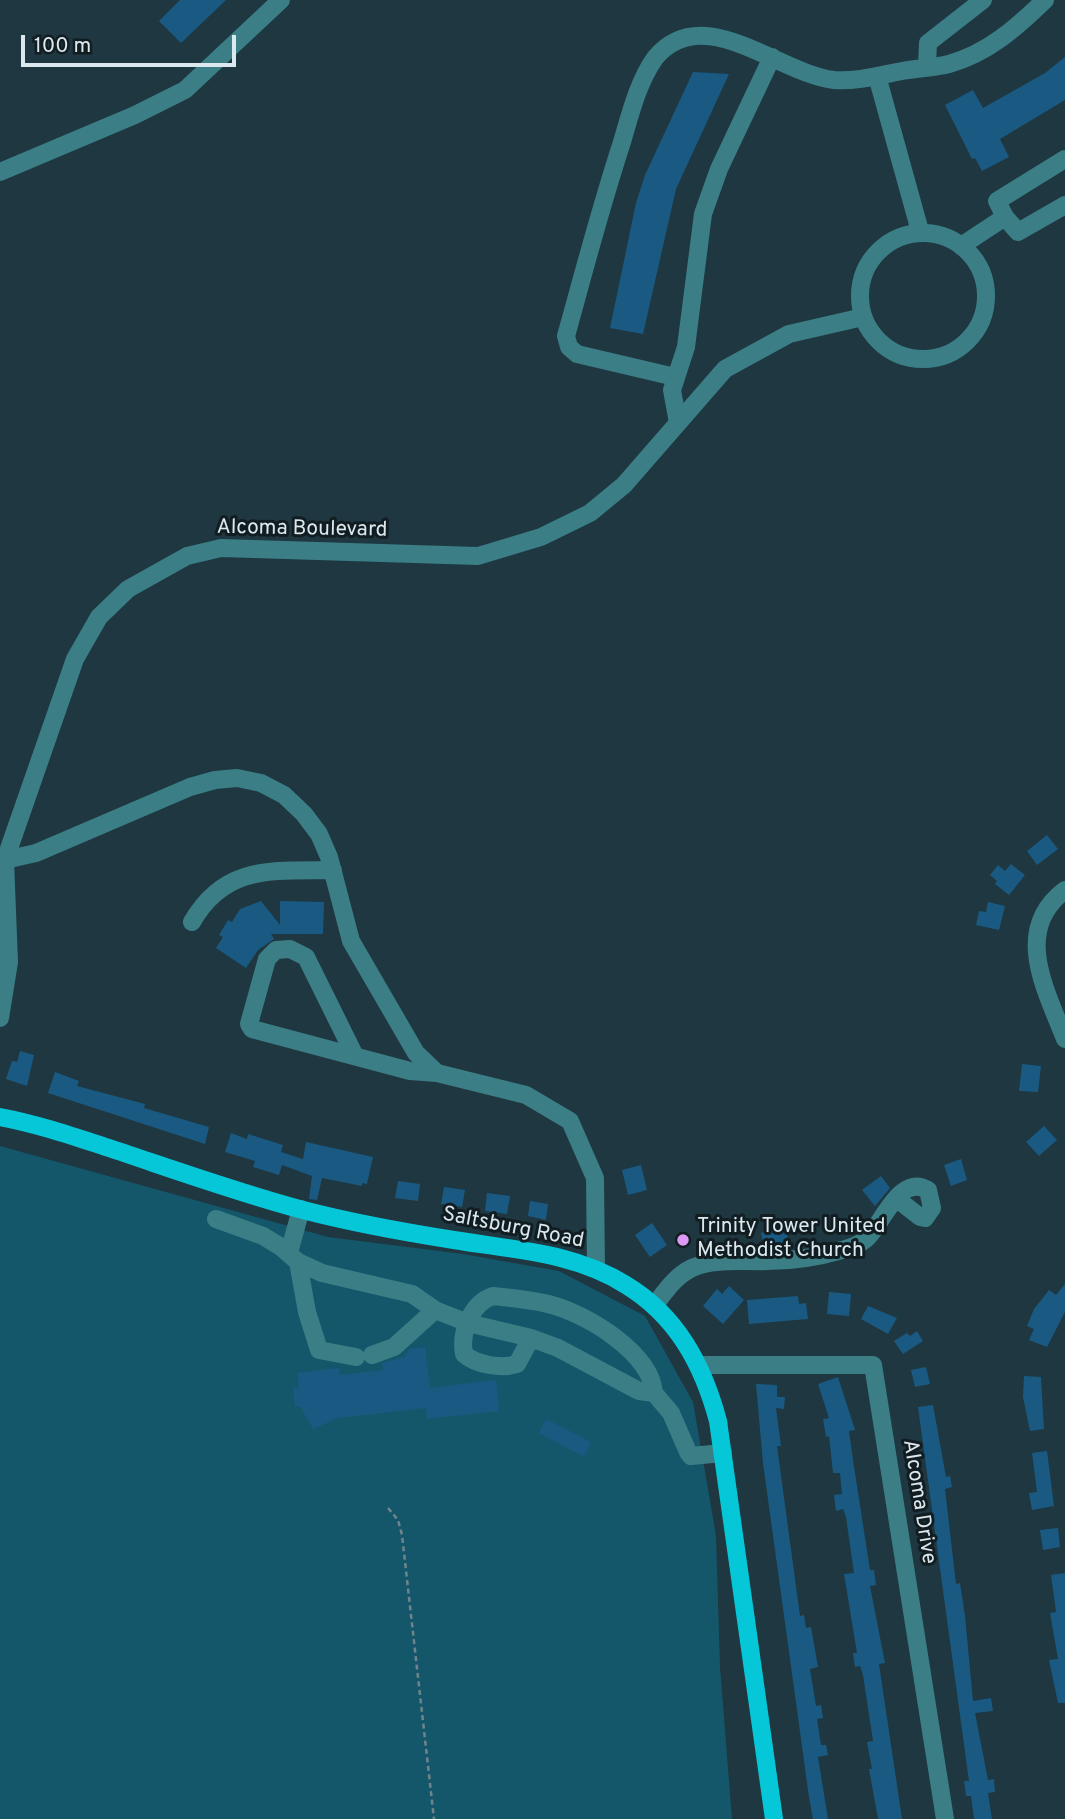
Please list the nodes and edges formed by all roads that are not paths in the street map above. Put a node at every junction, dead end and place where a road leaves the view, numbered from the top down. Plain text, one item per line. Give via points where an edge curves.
1 (281, 0) edge
2 (983, 0) edge
3 (1045, 0) edge
4 (772, 57) junction
5 (928, 65) junction
6 (877, 76) junction
7 (1065, 159) edge
8 (0, 172) edge
9 (1065, 205) edge
10 (1005, 217) junction
11 (920, 231) junction
12 (961, 246) junction
13 (863, 317) junction
14 (675, 377) junction
15 (678, 423) junction
16 (5, 860) junction
17 (333, 870) junction
18 (1065, 890) edge
19 (192, 922) dead end
20 (0, 1018) edge
21 (1065, 1039) edge
22 (355, 1056) junction
23 (437, 1073) junction
24 (0, 1117) edge
25 (897, 1199) dead end
26 (301, 1209) junction
27 (216, 1219) dead end
28 (294, 1258) junction
29 (596, 1269) junction
30 (654, 1306) junction
31 (435, 1310) junction
32 (468, 1323) junction
33 (531, 1338) junction
34 (699, 1365) junction
35 (654, 1393) junction
36 (723, 1453) junction
37 (774, 1819) edge
38 (945, 1819) edge

1 - 8 street via 186,90
2 - 5 street via 928,43
3 - 5 street via 977,55 946,65
4 - 6 street via 811,75 835,80
4 - 14 street via 703,214 686,347
4 - 14 street via 728,36 704,32 678,37 655,58 635,101 610,179 566,336 569,347 578,354
5 - 6 street
6 - 11 street
7 - 10 street via 997,201
9 - 10 street via 1018,232
10 - 12 street
11 - 12 street
11 - 13 street via 886,245 869,263 860,285
12 - 13 street via 983,278 986,294 981,320 965,343 931,359 908,358 875,338
13 - 15 street, Alcoma Boulevard via 789,334 766,345 725,369
14 - 15 street via 672,390
15 - 16 street, Alcoma Boulevard via 624,485 590,513 508,549 478,556 221,548 187,556 128,589 99,618 75,659
16 - 17 street via 36,853 190,787 237,778 284,795 304,814 319,834
16 - 20 street, Alcoma Boulevard via 9,962
17 - 19 street via 269,871 239,878 212,895
17 - 23 street via 351,941 416,1053
18 - 21 street via 1036,926 1036,967
22 - 22 street via 250,1027 267,959 276,950 290,949 306,957
22 - 23 street via 410,1071
23 - 29 street via 526,1095 570,1121 595,1178
24 - 26 main road, Saltsburg Road
25 - 30 street via 867,1239 853,1247 797,1259 703,1264 681,1275
26 - 28 street
26 - 29 main road, Saltsburg Road via 380,1228 527,1250
27 - 28 street via 263,1236
28 - 31 street via 322,1273 412,1294
28 - 31 street via 319,1350 364,1356 394,1347
29 - 30 main road, Saltsburg Road
30 - 34 main road, Saltsburg Road
31 - 32 street
32 - 33 street
32 - 33 street via 462,1343 464,1354 474,1361 517,1364
32 - 35 street via 481,1302 493,1296 568,1310 623,1345 653,1379
33 - 35 street via 639,1391
34 - 36 main road, Saltsburg Road via 710,1392
34 - 38 street, Alcoma Drive via 873,1365
35 - 36 street via 671,1413 691,1455
36 - 37 main road, Saltsburg Road

